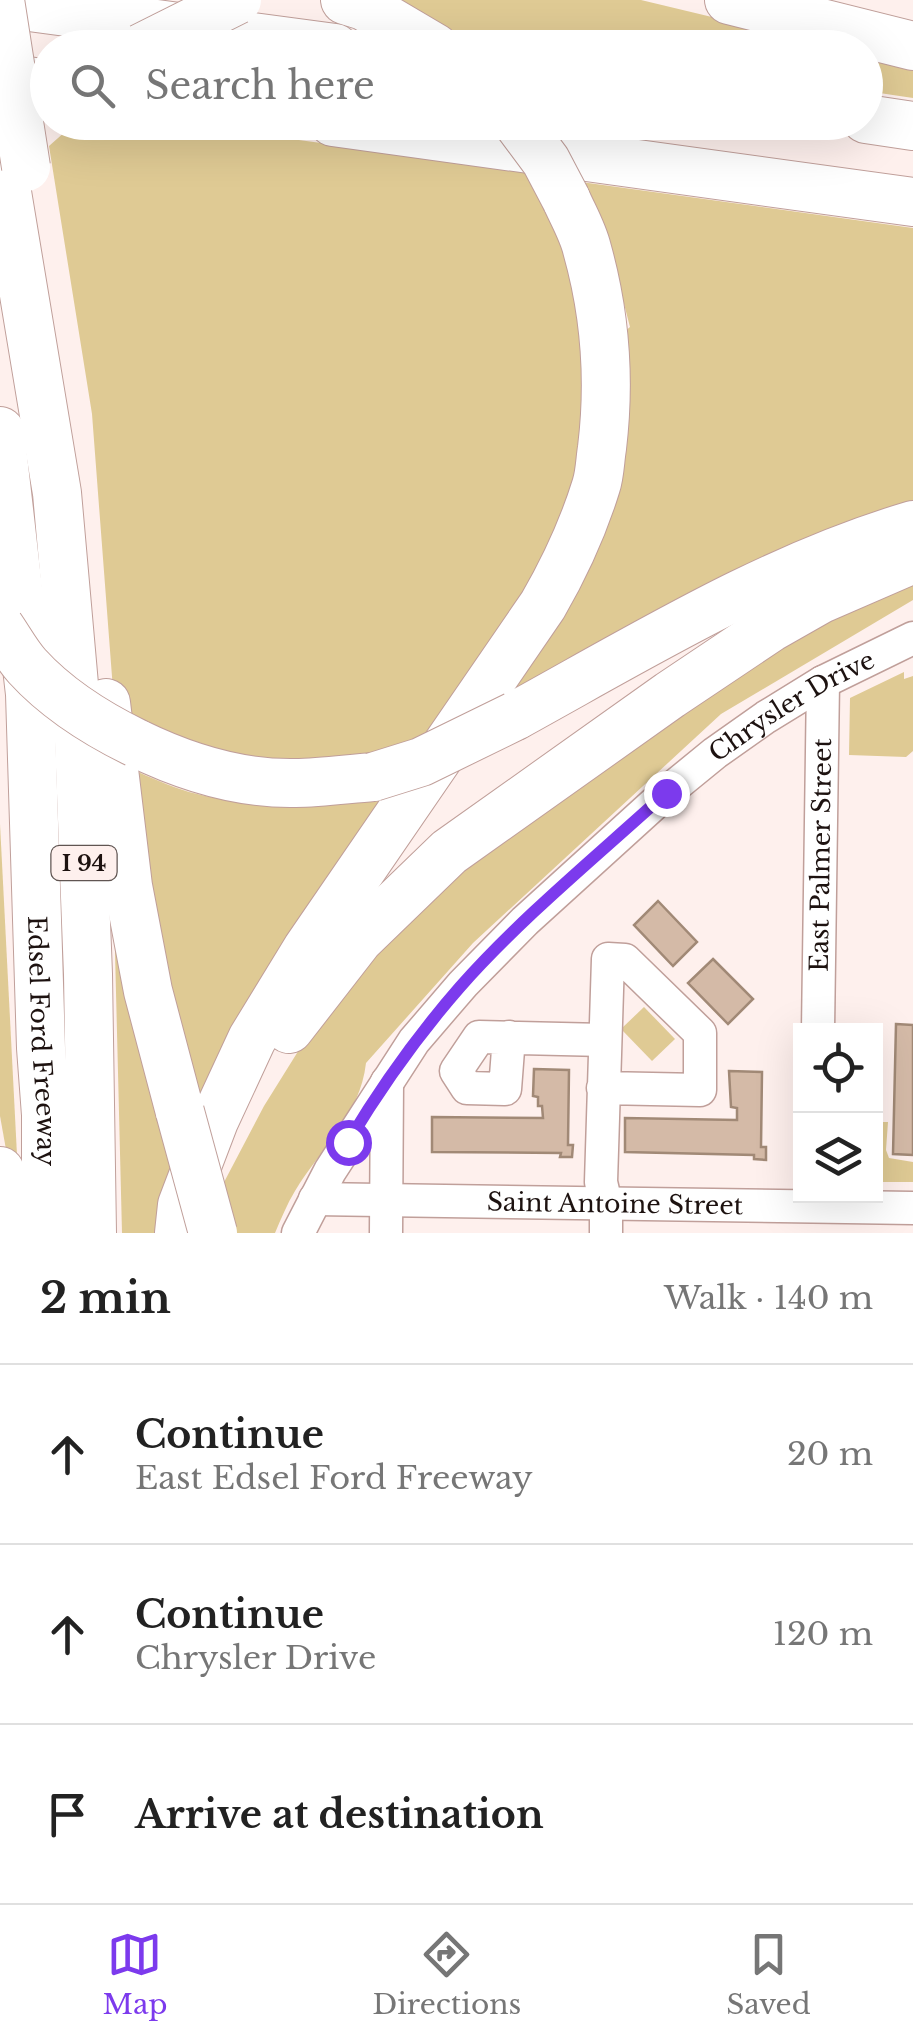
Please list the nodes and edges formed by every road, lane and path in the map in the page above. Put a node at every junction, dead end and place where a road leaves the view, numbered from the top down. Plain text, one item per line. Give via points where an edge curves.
1 (236, 0) edge
2 (728, 0) edge
3 (0, 1) edge
4 (355, 3) edge
5 (177, 30) edge
6 (207, 30) edge
7 (403, 30) edge
8 (849, 30) edge
9 (883, 39) edge
10 (913, 46) edge
11 (0, 78) edge
12 (30, 82) edge
13 (883, 122) edge
14 (913, 126) edge
15 (31, 140) edge
16 (464, 140) edge
17 (530, 140) edge
18 (9, 164) edge
19 (913, 202) edge
20 (0, 431) edge
21 (57, 493) junction
22 (913, 524) edge
23 (913, 559) edge
24 (0, 627) edge
25 (913, 638) edge
26 (823, 682) junction
27 (818, 1023) edge
28 (509, 1038) dead end
29 (604, 1040) junction
30 (387, 1082) junction
31 (603, 1088) junction
32 (0, 1171) edge
33 (315, 1199) junction
34 (913, 1208) edge
35 (815, 1212) edge
36 (386, 1217) edge
37 (606, 1218) edge
38 (191, 1232) edge
39 (6, 1233) edge
40 (46, 1233) edge
41 (92, 1233) edge
42 (298, 1233) edge

1 - 5 highway, bridge
2 - 8 highway
3 - 6 highway
3 - 18 highway, bridge
4 - 7 highway
9 - 10 highway
11 - 12 highway
13 - 14 highway
15 - 18 highway
16 - 19 highway
17 - 38 highway, bridge via 587,246 598,297 607,404 598,482 543,605 306,948 252,1039 182,1205
18 - 21 highway, I 94
20 - 40 highway, Edsel Ford Freeway / I 94 via 30,694
21 - 38 highway, bridge via 76,516 92,570 128,886 180,1112
21 - 41 highway, Edsel Ford Freeway / I 94 via 79,741
22 - 24 highway, bridge via 791,570 516,716 373,778 250,780 166,758 65,699 27,666
23 - 38 highway via 770,628 449,852 359,939 284,1036 217,1153
25 - 26 street, Chrysler Drive
26 - 27 street, East Palmer Street
26 - 30 street, Chrysler Drive via 714,753 540,908 463,984
28 - 29 street
29 - 31 street
29 - 31 street via 608,959 625,960 700,1033 700,1090
30 - 33 street, Chrysler Drive
30 - 36 street
31 - 37 street
32 - 39 highway
33 - 36 street, Saint Antoine Street
33 - 42 street, Chrysler Drive
34 - 35 street, Saint Antoine Street
35 - 37 street, Saint Antoine Street
36 - 37 street, Saint Antoine Street

